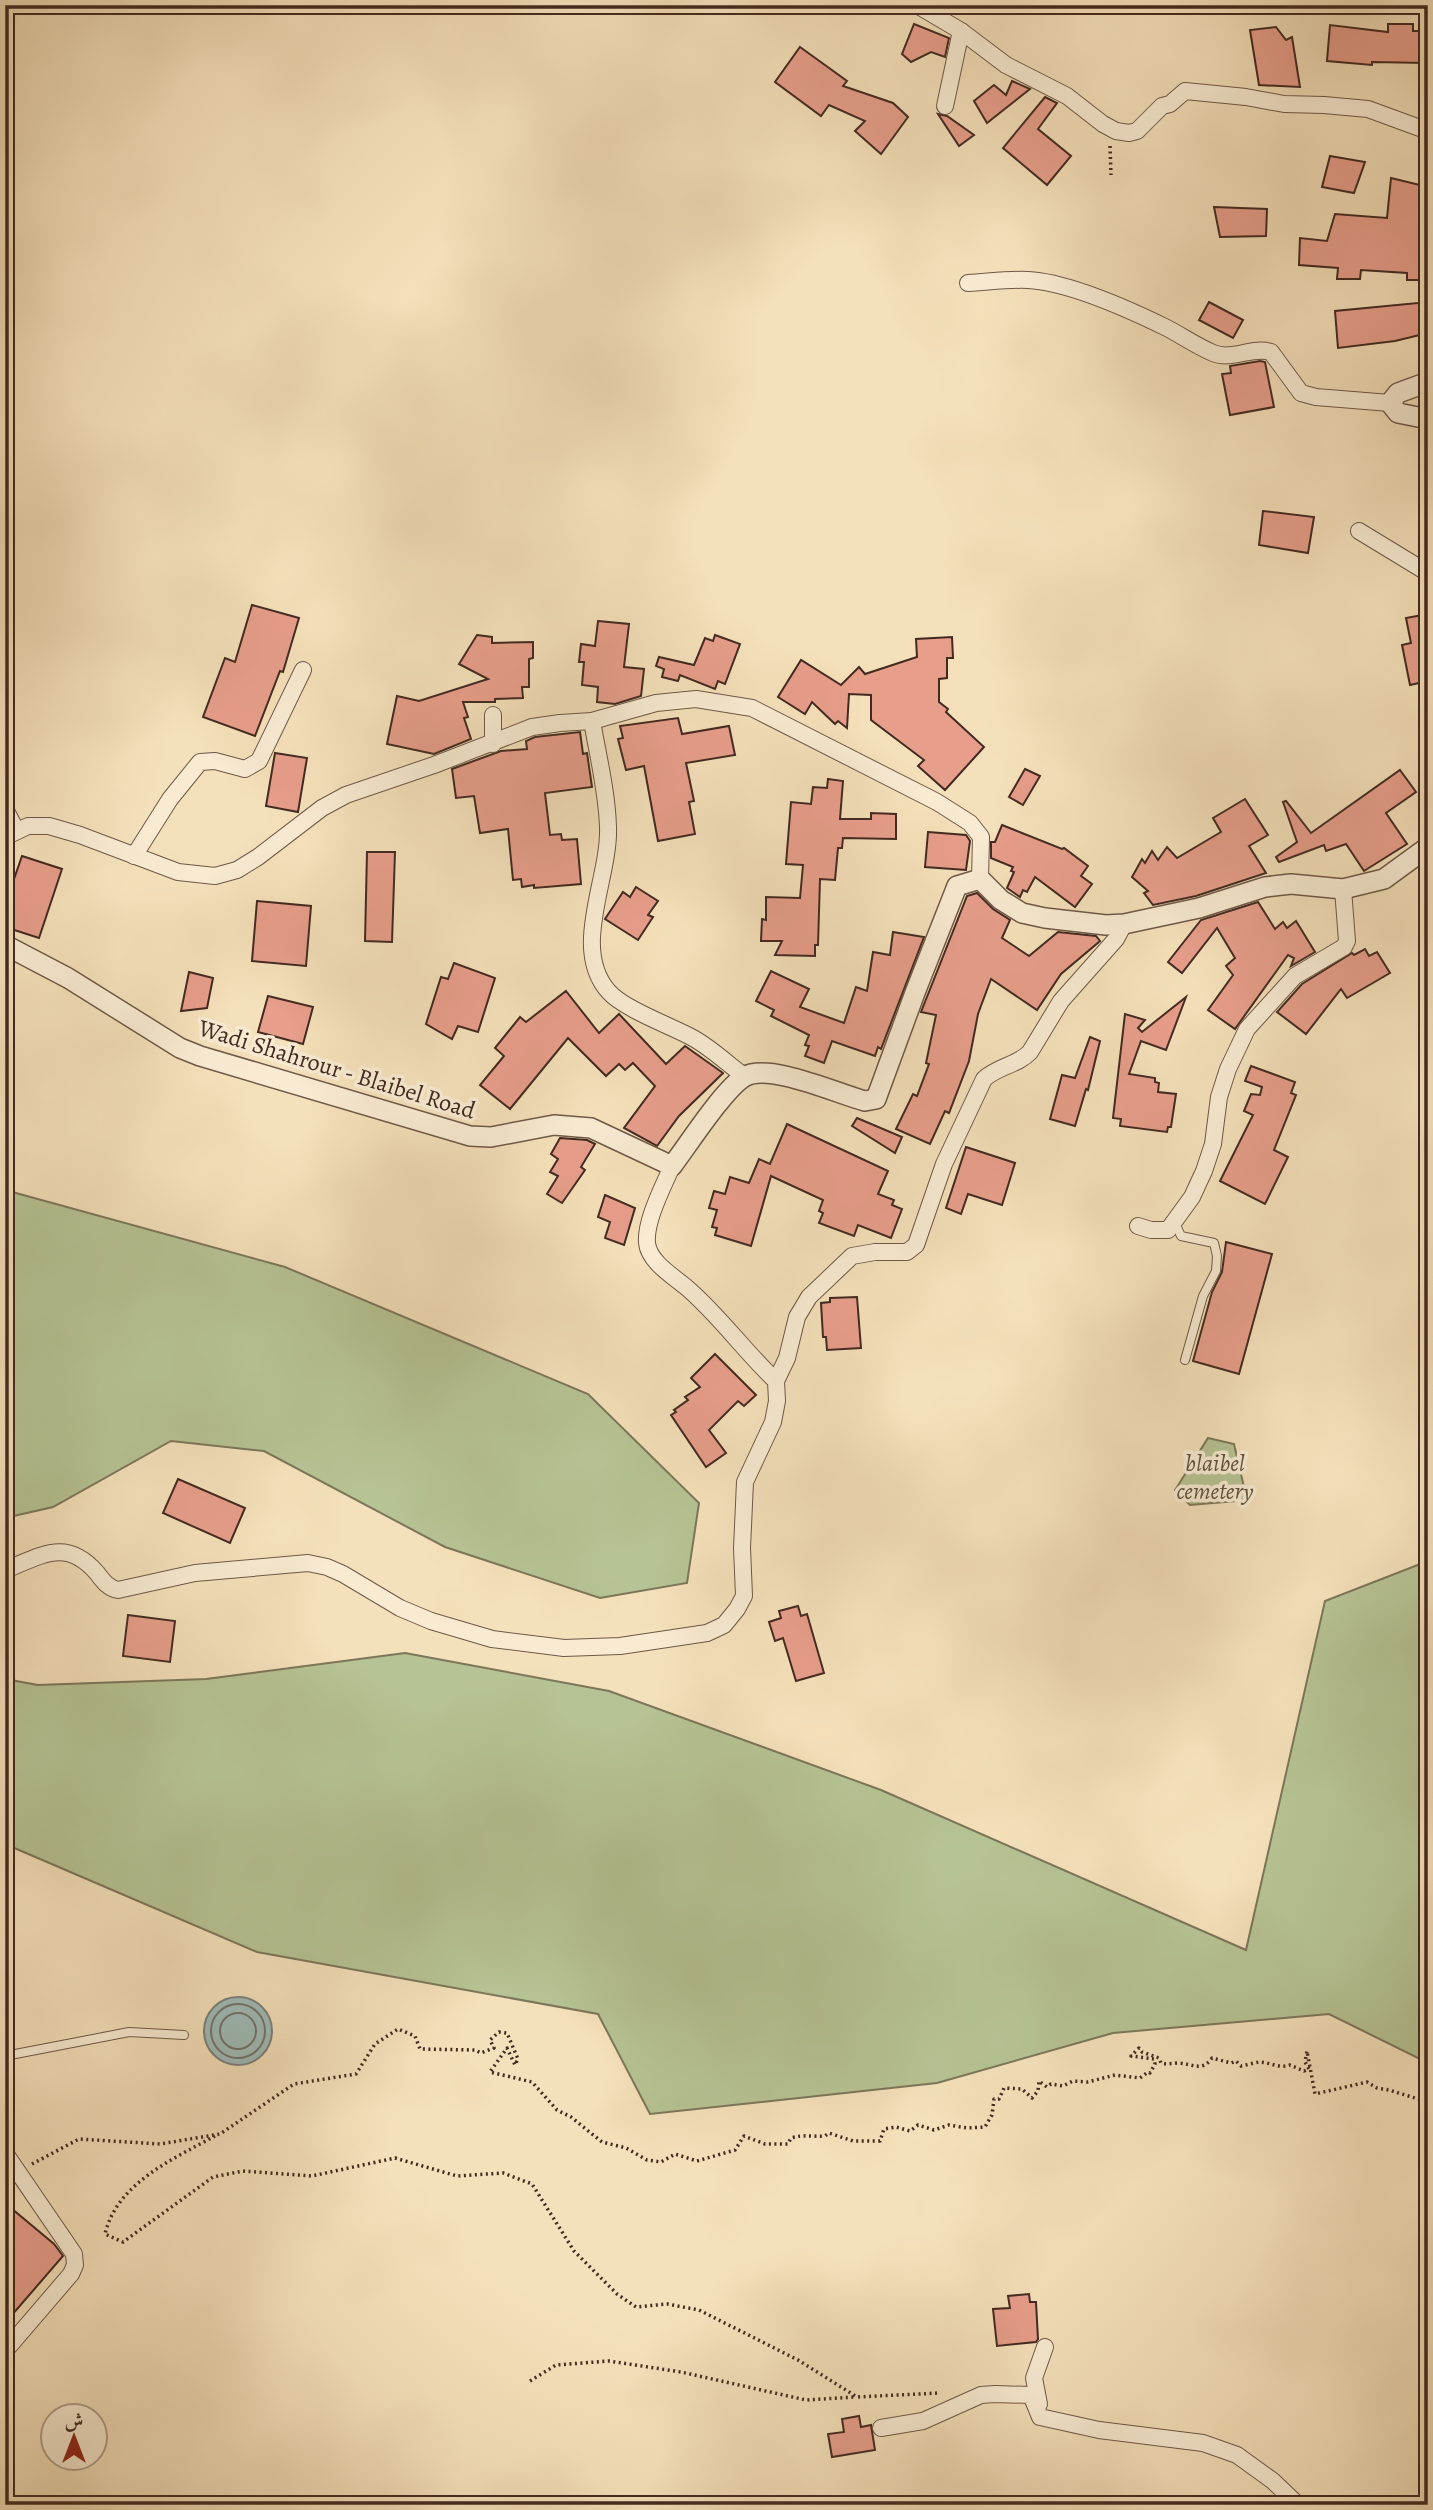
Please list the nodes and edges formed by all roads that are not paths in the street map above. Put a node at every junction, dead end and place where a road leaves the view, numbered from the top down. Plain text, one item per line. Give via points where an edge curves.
1 (917, 5) edge
2 (961, 31) junction
3 (945, 106) dead end
4 (1428, 131) edge
5 (968, 283) dead end
6 (1428, 382) edge
7 (1390, 403) junction
8 (1428, 419) edge
9 (1359, 531) dead end
10 (1428, 573) edge
11 (303, 670) dead end
12 (493, 715) dead end
13 (592, 721) junction
14 (493, 744) junction
15 (5, 809) edge
16 (11, 834) edge
17 (1428, 847) edge
18 (134, 856) junction
19 (980, 879) junction
20 (1343, 889) junction
21 (1124, 924) junction
22 (5, 945) edge
23 (744, 1076) junction
24 (672, 1166) junction
25 (1175, 1223) junction
26 (1138, 1226) dead end
27 (1185, 1360) dead end
28 (776, 1381) junction
29 (5, 1570) edge
30 (184, 2035) dead end
31 (5, 2056) edge
32 (5, 2152) edge
33 (1045, 2347) dead end
34 (5, 2351) edge
35 (1040, 2417) junction
36 (881, 2428) dead end
37 (1298, 2505) edge

1 - 2 street
2 - 3 street
2 - 4 street via 1006,65 1067,96 1103,124 1122,132 1137,131 1185,91 1368,109
5 - 7 street via 1028,280 1052,285 1099,299 1214,354 1270,352 1301,393
6 - 7 street via 1398,393
7 - 8 street via 1398,413
9 - 10 street
11 - 18 street via 259,761 245,769 200,762
12 - 14 street
13 - 14 street via 532,727
13 - 19 street via 656,703 696,699 752,708 970,823 981,837
13 - 23 street via 608,828 590,951 595,972 610,994 695,1039
14 - 18 street via 346,794 237,870 215,876 178,872
15 - 16 street
16 - 18 street via 29,826 49,826
17 - 20 street via 1384,879
19 - 21 street via 1001,900 1022,912
19 - 23 street via 957,886 876,1100 865,1101 785,1075 761,1072
20 - 21 street via 1291,884 1265,887 1199,908
20 - 25 street via 1344,947 1295,976 1247,1029 1219,1097 1213,1144 1203,1171
21 - 28 street via 1061,1001 1025,1058 984,1079 944,1164 916,1245 907,1252 852,1256 817,1290 797,1317
22 - 24 street, Wadi Shahrour - Blaibel Road via 200,1056 470,1136 491,1137 554,1125 591,1128
23 - 24 street
24 - 28 street via 654,1210 647,1245 650,1252
25 - 26 street via 1168,1230
25 - 27 lane via 1181,1236 1214,1243 1217,1256
28 - 29 street via 773,1422 746,1482 744,1596 724,1625 707,1633 620,1646 564,1648 502,1641 431,1621 400,1608 351,1577 308,1563 195,1573 118,1590 108,1586 85,1561 66,1552 42,1555
30 - 31 lane via 129,2032
32 - 34 street via 74,2254 75,2265
33 - 35 street via 1034,2378
35 - 36 street via 1031,2395 995,2393 923,2421
35 - 37 street via 1099,2430 1203,2443 1237,2455

